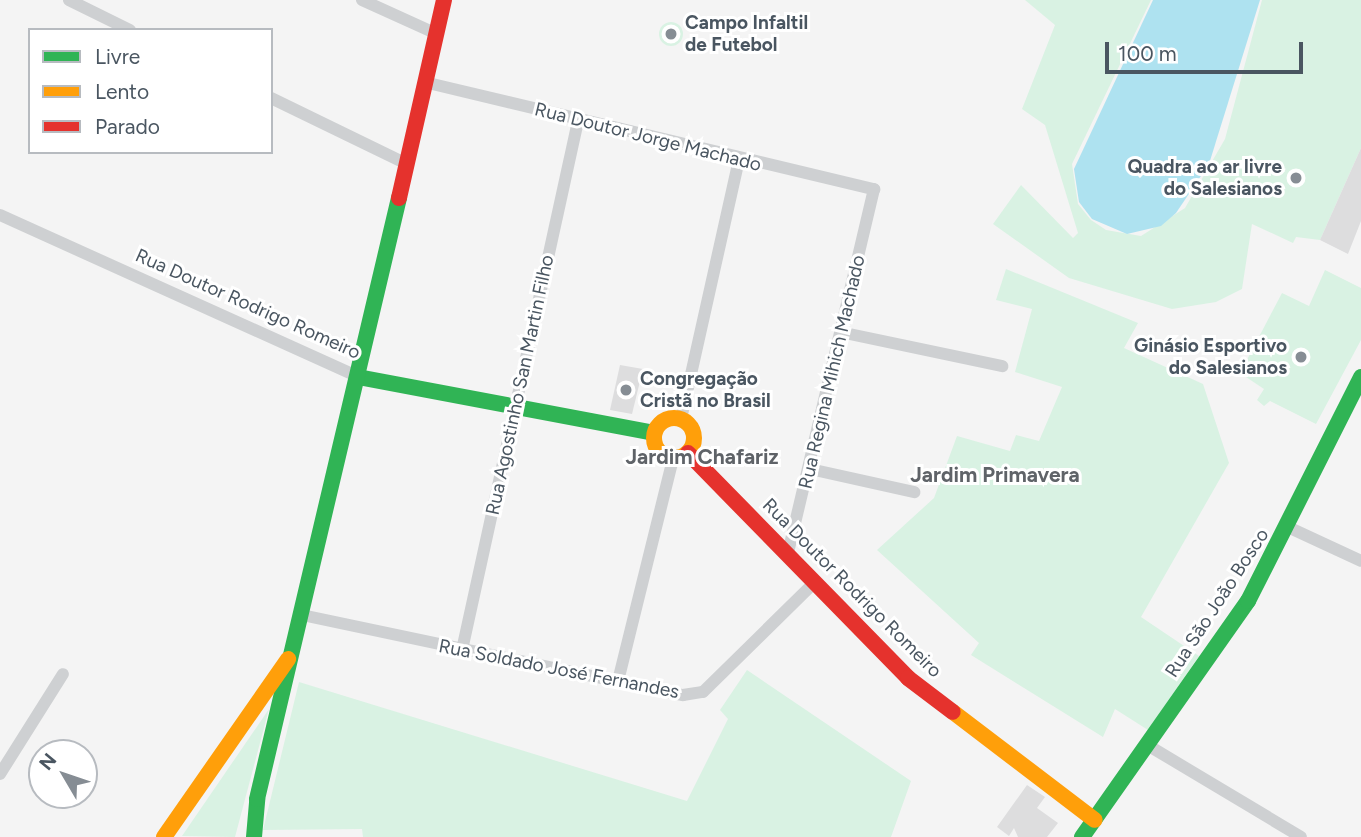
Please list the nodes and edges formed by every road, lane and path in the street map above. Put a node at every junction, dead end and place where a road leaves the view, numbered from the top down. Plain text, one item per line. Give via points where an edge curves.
1 (69, 0) edge
2 (362, 0) edge
3 (444, 0) edge
4 (126, 28) edge
5 (437, 34) junction
6 (424, 82) junction
7 (273, 99) edge
8 (578, 121) junction
9 (739, 160) junction
10 (405, 163) junction
11 (874, 189) joint
12 (0, 215) edge
13 (841, 332) junction
14 (1002, 366) dead end
15 (358, 377) junction
16 (1361, 377) edge
17 (515, 407) junction
18 (681, 419) junction
19 (654, 433) junction
20 (688, 453) junction
21 (673, 459) junction
22 (810, 469) junction
23 (914, 492) dead end
24 (1290, 528) junction
25 (788, 553) junction
26 (1361, 561) edge
27 (816, 581) junction
28 (302, 615) junction
29 (293, 650) junction
30 (462, 650) junction
31 (63, 674) dead end
32 (618, 681) junction
33 (263, 697) junction
34 (283, 710) junction
35 (1149, 746) junction
36 (0, 774) edge
37 (1095, 820) junction
38 (164, 837) edge
39 (254, 837) edge
40 (1082, 837) edge
41 (1301, 837) edge

1 - 4 street
2 - 5 street
3 - 5 street
5 - 6 street
6 - 8 street, Rua Doutor Jorge Machado
6 - 10 street
7 - 10 street
8 - 9 street, Rua Doutor Jorge Machado
8 - 17 street, Rua Agostinho San Martin Filho
9 - 11 street, Rua Doutor Jorge Machado
9 - 18 street
10 - 15 street
11 - 13 street, Rua Regina Mihich Machado
12 - 15 street, Rua Doutor Rodrigo Romeiro
13 - 14 street
13 - 22 street, Rua Regina Mihich Machado
15 - 17 street, Rua Doutor Rodrigo Romeiro
15 - 28 street
16 - 24 street, Rua São João Bosco
17 - 19 street, Rua Doutor Rodrigo Romeiro
17 - 30 street, Rua Agostinho San Martin Filho
18 - 19 street via 659,423
18 - 20 street via 694,434
19 - 21 street via 654,445
20 - 21 street
20 - 25 street, Rua Doutor Rodrigo Romeiro
21 - 32 street
22 - 23 street
22 - 25 street, Rua Regina Mihich Machado
24 - 26 street
24 - 35 street, Rua São João Bosco
25 - 27 street, Rua Doutor Rodrigo Romeiro
27 - 32 street, Rua Soldado José Fernandes via 703,692 683,695
27 - 37 street, Rua Doutor Rodrigo Romeiro via 908,678
28 - 29 street
28 - 30 street, Rua Soldado José Fernandes
29 - 33 street
29 - 34 street
30 - 32 street, Rua Soldado José Fernandes
31 - 36 street
33 - 34 street
33 - 38 street
34 - 39 street via 257,799
35 - 37 street, Rua São João Bosco
35 - 41 street
37 - 40 street, Rua São João Bosco

